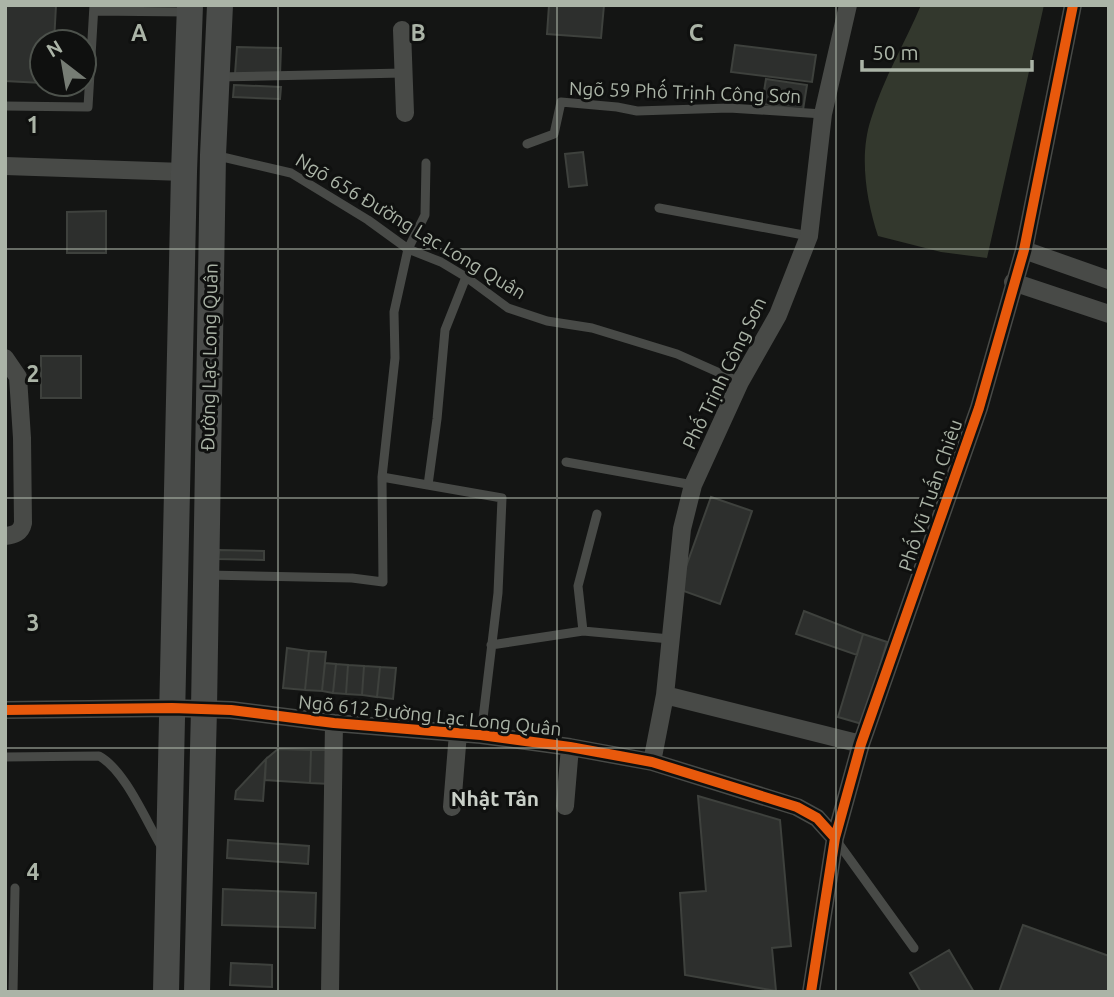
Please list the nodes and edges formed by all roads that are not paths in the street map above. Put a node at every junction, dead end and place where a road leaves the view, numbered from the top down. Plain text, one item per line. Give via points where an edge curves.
1 (220, 5) edge
2 (1073, 5) edge
3 (847, 6) edge
4 (94, 8) edge
5 (190, 9) edge
6 (401, 30) dead end
7 (403, 73) junction
8 (216, 77) junction
9 (5, 106) edge
10 (405, 113) dead end
11 (823, 114) junction
12 (527, 144) dead end
13 (213, 155) junction
14 (426, 163) dead end
15 (5, 166) edge
16 (184, 172) junction
17 (659, 208) dead end
18 (809, 236) junction
19 (408, 249) junction
20 (1024, 250) junction
21 (466, 277) junction
22 (1109, 280) edge
23 (1013, 282) junction
24 (1109, 314) edge
25 (5, 358) edge
26 (740, 382) junction
27 (566, 462) dead end
28 (382, 477) junction
29 (428, 485) junction
30 (693, 485) junction
31 (597, 514) dead end
32 (5, 536) edge
33 (206, 575) junction
34 (583, 631) junction
35 (670, 639) junction
36 (491, 645) junction
37 (665, 695) junction
38 (172, 708) junction
39 (204, 709) junction
40 (5, 710) edge
41 (334, 723) junction
42 (458, 733) junction
43 (481, 735) junction
44 (861, 744) junction
45 (570, 747) junction
46 (5, 757) edge
47 (652, 762) junction
48 (565, 806) dead end
49 (452, 807) dead end
50 (835, 838) junction
51 (169, 861) junction
52 (15, 888) dead end
53 (914, 948) dead end
54 (13, 992) edge
55 (166, 992) edge
56 (197, 992) edge
57 (330, 992) edge
58 (811, 992) edge

1 - 8 main road, Đường Lạc Long Quân
2 - 20 street, Phố Vũ Tuấn Chiêu
3 - 11 street, Phố Trịnh Công Sơn
4 - 5 lane
4 - 9 lane via 88,107
5 - 16 main road, Đường Lạc Long Quân
6 - 7 street
7 - 8 lane
7 - 10 street
8 - 13 main road, Đường Lạc Long Quân
11 - 12 lane, Ngõ 59 Phố Trịnh Công Sơn via 729,108 637,111 561,102 554,134
11 - 18 street, Phố Trịnh Công Sơn
13 - 19 lane, Ngõ 656 Đường Lạc Long Quân via 291,173
13 - 33 main road, Đường Lạc Long Quân
14 - 19 lane via 425,215
15 - 16 street
16 - 38 main road, Đường Lạc Long Quân
17 - 18 lane
18 - 26 street, Phố Trịnh Công Sơn via 778,315
19 - 21 lane, Ngõ 656 Đường Lạc Long Quân
19 - 28 lane via 394,313 395,358
20 - 22 street
20 - 23 street, Phố Vũ Tuấn Chiêu
21 - 26 lane, Ngõ 656 Đường Lạc Long Quân via 509,308 677,354
21 - 29 lane via 445,330
23 - 24 street
23 - 44 street, Phố Vũ Tuấn Chiêu via 979,408
25 - 32 street via 18,377 23,523 14,536
26 - 30 street, Phố Trịnh Công Sơn
27 - 30 lane
28 - 29 lane
28 - 33 lane via 383,583
29 - 36 lane via 502,498
30 - 35 street, Phố Trịnh Công Sơn via 682,529
31 - 34 lane via 578,586
33 - 39 main road, Đường Lạc Long Quân
34 - 35 lane
34 - 36 lane
35 - 37 street, Phố Trịnh Công Sơn
36 - 43 lane
37 - 44 street
37 - 47 street, Phố Trịnh Công Sơn
38 - 39 street
38 - 40 street
38 - 51 main road, Đường Lạc Long Quân
39 - 41 street, Ngõ 612 Đường Lạc Long Quân
39 - 56 main road, Đường Lạc Long Quân
41 - 42 street, Ngõ 612 Đường Lạc Long Quân
41 - 57 street
42 - 43 street, Ngõ 612 Đường Lạc Long Quân
42 - 49 street
43 - 45 street, Ngõ 612 Đường Lạc Long Quân
44 - 50 street, Phố Vũ Tuấn Chiêu
45 - 47 street, Ngõ 612 Đường Lạc Long Quân
45 - 48 street
46 - 51 lane via 99,756 109,762
47 - 50 street, Ngõ 612 Đường Lạc Long Quân via 797,807 817,818
50 - 53 lane
50 - 58 street, Phố Vũ Tuấn Chiêu
51 - 55 main road, Đường Lạc Long Quân
52 - 54 lane

